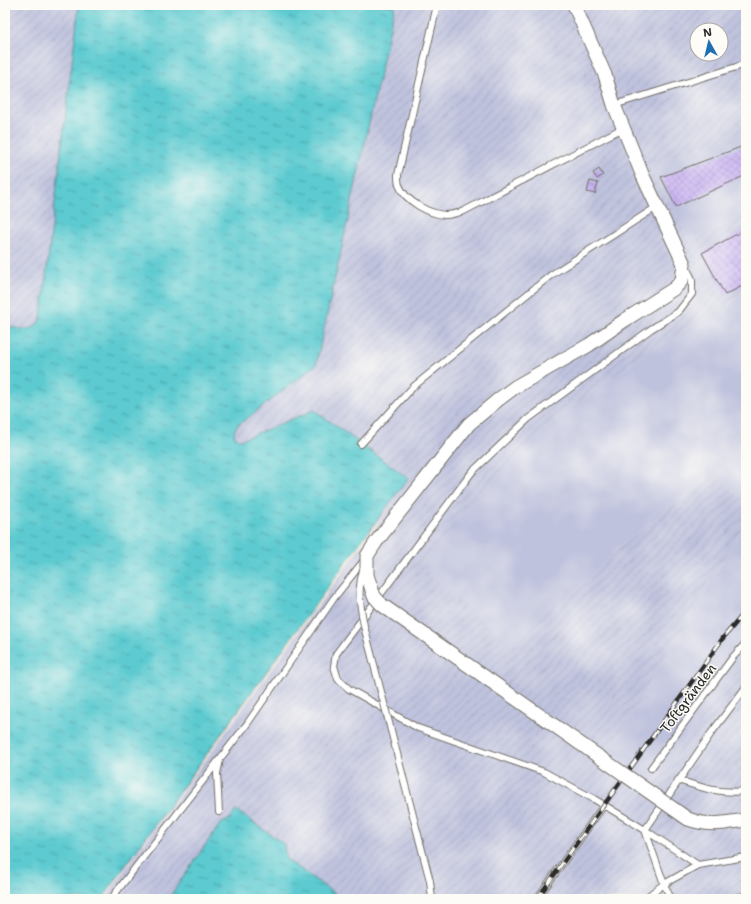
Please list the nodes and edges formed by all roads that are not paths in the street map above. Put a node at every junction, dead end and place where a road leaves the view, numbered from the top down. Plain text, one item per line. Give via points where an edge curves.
1 (437, 5) edge
2 (574, 5) edge
3 (746, 64) edge
4 (614, 105) junction
5 (623, 128) junction
6 (658, 206) junction
7 (684, 264) junction
8 (361, 444) dead end
9 (367, 556) junction
10 (746, 643) edge
11 (746, 687) edge
12 (220, 758) junction
13 (651, 768) dead end
14 (678, 780) junction
15 (746, 791) edge
16 (604, 805) junction
17 (219, 812) dead end
18 (746, 820) edge
19 (645, 830) junction
20 (746, 857) edge
21 (698, 865) junction
22 (664, 884) junction
23 (746, 895) edge
24 (113, 899) edge
25 (432, 899) edge
26 (537, 899) edge
27 (644, 899) edge
28 (671, 899) edge
29 (732, 899) edge

1 - 5 lane via 398,176 398,184 403,191 422,208 446,215 464,211
2 - 4 street via 605,75
3 - 4 lane
4 - 5 street
5 - 6 street
6 - 7 street
6 - 8 lane via 551,275 413,387
7 - 9 street, bridge via 682,280 675,288 589,345 514,387 469,424
7 - 16 lane via 692,279 692,294 678,312 528,418 472,472 336,654 334,666 338,679 349,689 418,728 544,772
9 - 12 lane
9 - 18 street, bridge via 367,575 374,596 382,604 681,815 699,824 713,825
9 - 25 lane, bridge via 359,583 364,626 430,881
10 - 13 lane, Toftgränden
11 - 14 lane
12 - 17 lane via 217,773
12 - 24 lane
14 - 15 lane via 717,792
14 - 19 lane
16 - 19 lane
16 - 26 lane
19 - 21 lane
19 - 22 lane
20 - 21 lane
21 - 22 lane
22 - 27 lane
22 - 28 lane
23 - 29 lane

